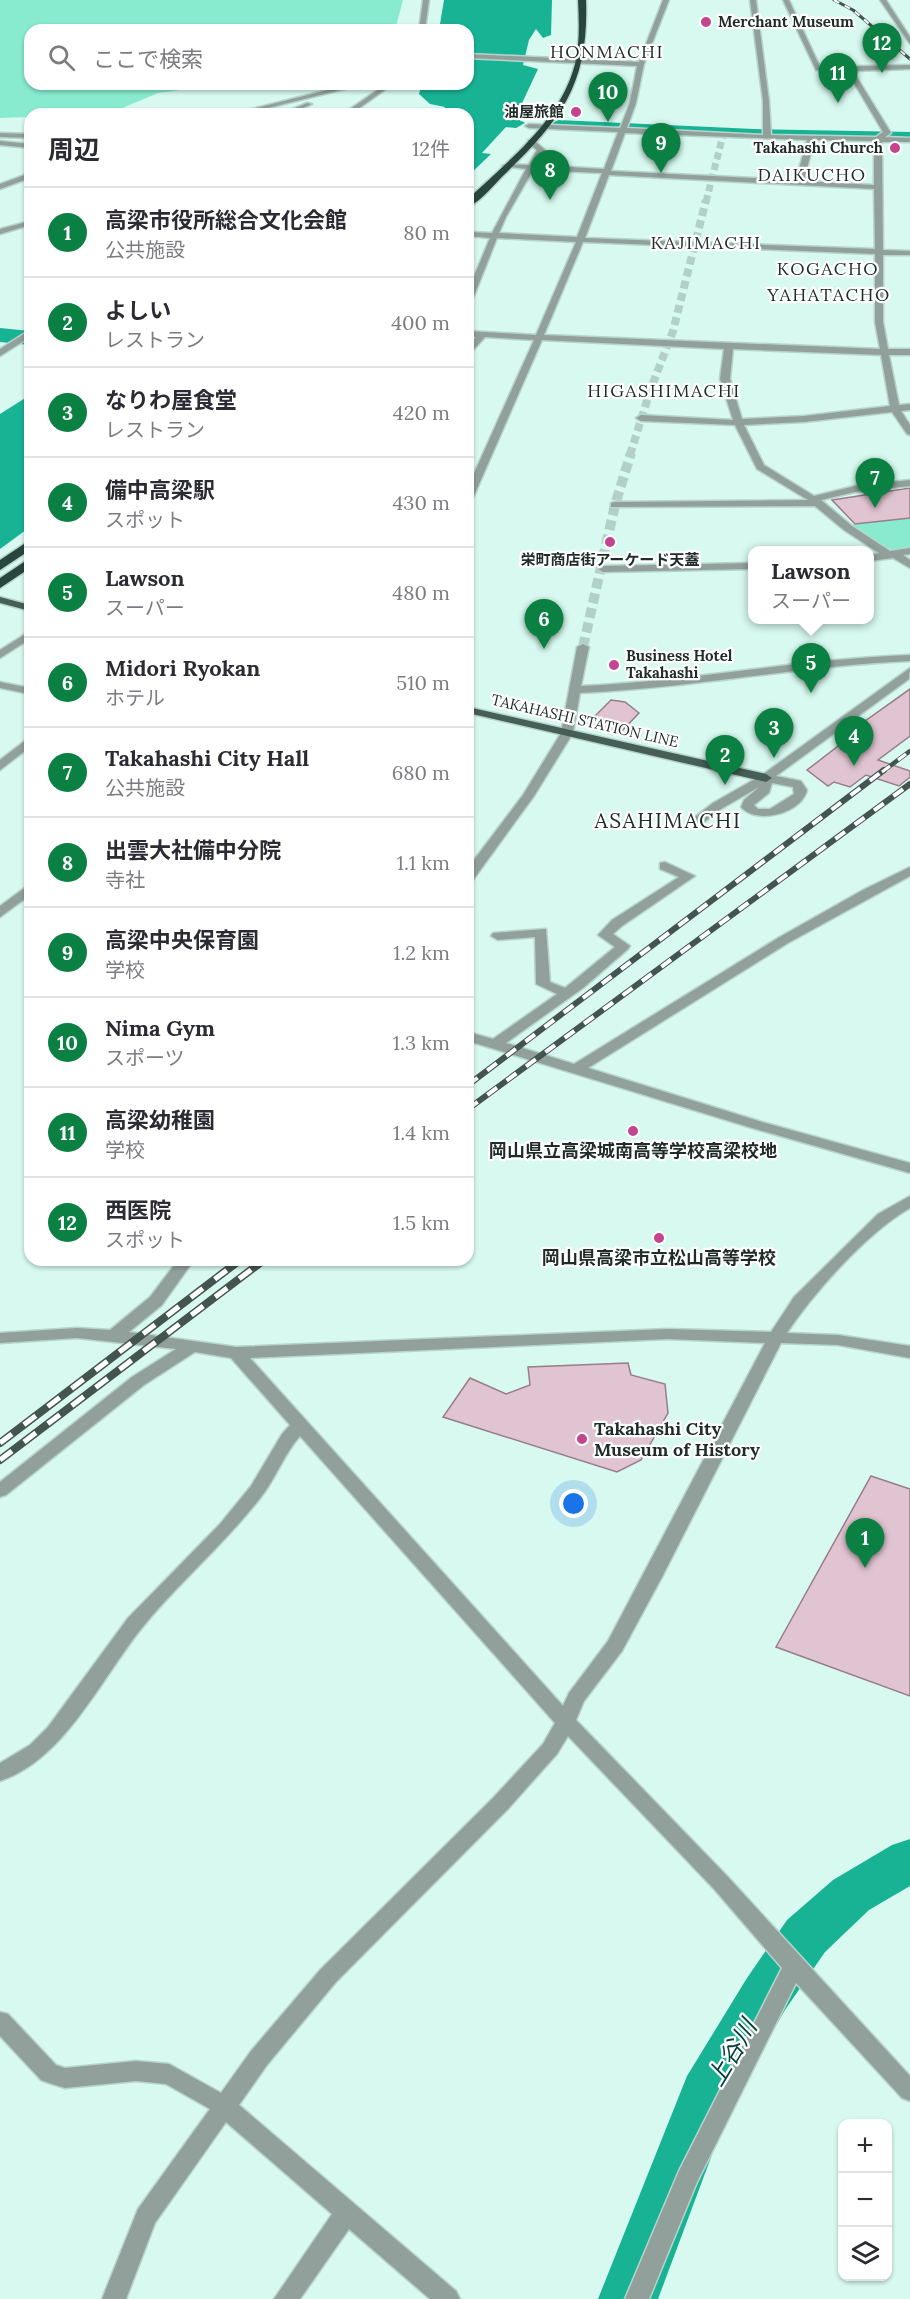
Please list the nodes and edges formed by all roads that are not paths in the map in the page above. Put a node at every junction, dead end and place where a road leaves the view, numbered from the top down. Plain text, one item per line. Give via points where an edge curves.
1 (426, 0) edge
2 (582, 0) edge
3 (666, 0) edge
4 (753, 0) edge
5 (786, 0) edge
6 (883, 0) edge
7 (423, 24) edge
8 (910, 42) edge
9 (474, 56) edge
10 (567, 56) junction
11 (579, 61) junction
12 (641, 64) junction
13 (910, 67) edge
14 (849, 69) junction
15 (562, 74) dead end
16 (336, 90) edge
17 (344, 90) edge
18 (381, 90) edge
19 (258, 108) edge
20 (300, 108) edge
21 (355, 108) edge
22 (533, 122) joint
23 (546, 125) junction
24 (623, 128) junction
25 (767, 134) junction
26 (910, 134) edge
27 (0, 135) edge
28 (522, 135) dead end
29 (24, 136) edge
30 (881, 137) junction
31 (811, 138) junction
32 (910, 140) edge
33 (531, 142) junction
34 (0, 143) edge
35 (24, 145) edge
36 (506, 166) junction
37 (531, 168) junction
38 (607, 172) junction
39 (24, 178) edge
40 (799, 184) junction
41 (879, 187) junction
42 (0, 188) edge
43 (474, 198) edge
44 (24, 225) edge
45 (0, 232) edge
46 (474, 235) edge
47 (494, 237) junction
48 (580, 241) junction
49 (878, 252) junction
50 (910, 253) edge
51 (474, 286) edge
52 (474, 334) edge
53 (482, 335) junction
54 (24, 337) edge
55 (539, 338) junction
56 (474, 345) edge
57 (729, 348) junction
58 (4, 350) edge
59 (910, 352) edge
60 (885, 353) junction
61 (910, 407) edge
62 (895, 409) junction
63 (641, 418) dead end
64 (738, 422) junction
65 (910, 432) edge
66 (910, 483) edge
67 (474, 484) edge
68 (816, 501) junction
69 (615, 505) dead end
70 (24, 548) edge
71 (910, 551) edge
72 (892, 555) junction
73 (874, 557) edge
74 (910, 565) edge
75 (0, 566) edge
76 (24, 566) edge
77 (748, 566) edge
78 (603, 569) dead end
79 (0, 584) edge
80 (0, 600) edge
81 (24, 606) edge
82 (24, 638) edge
83 (583, 647) tunnel mouth
84 (0, 655) edge
85 (910, 658) edge
86 (909, 675) edge
87 (0, 685) edge
88 (24, 690) edge
89 (575, 690) junction
90 (474, 711) edge
91 (567, 733) junction
92 (24, 746) edge
93 (0, 766) edge
94 (766, 778) junction
95 (699, 820) dead end
96 (665, 866) dead end
97 (474, 869) edge
98 (910, 871) edge
99 (24, 893) edge
100 (0, 913) edge
101 (498, 936) dead end
102 (566, 993) junction
103 (474, 1037) edge
104 (497, 1043) junction
105 (578, 1068) junction
106 (910, 1168) edge
107 (910, 1201) edge
108 (182, 1266) edge
109 (114, 1336) junction
110 (777, 1336) junction
111 (0, 1338) edge
112 (192, 1346) junction
113 (910, 1352) edge
114 (236, 1353) junction
115 (299, 1426) junction
116 (0, 1491) edge
117 (566, 1722) junction
118 (0, 1773) edge
119 (794, 1966) junction
120 (0, 2021) edge
121 (910, 2091) edge
122 (224, 2106) junction
123 (347, 2212) junction
124 (114, 2299) edge
125 (286, 2299) edge
126 (448, 2299) edge
127 (637, 2299) edge

1 - 7 street
2 - 11 highway
3 - 12 street
4 - 25 street
5 - 14 street via 818,69
6 - 8 street
9 - 10 street via 555,60
10 - 11 street
10 - 15 highway
11 - 12 street
11 - 23 highway via 565,96
12 - 24 street
13 - 14 street
14 - 30 street via 887,133
16 - 19 street
17 - 20 street
18 - 21 street
22 - 23 street
22 - 28 highway
23 - 24 street
23 - 33 highway
24 - 25 street
24 - 38 street
25 - 30 street
25 - 31 street
26 - 30 street
27 - 29 street
30 - 31 street
30 - 32 street
30 - 41 street
31 - 40 street
33 - 36 highway
33 - 37 street via 541,150
34 - 35 street
36 - 37 street
36 - 43 highway
37 - 38 street
37 - 47 street
38 - 40 street
38 - 48 street
39 - 42 street
40 - 41 street
41 - 49 street
44 - 45 street
46 - 47 street
47 - 48 street
47 - 51 street
48 - 49 street
48 - 55 street
49 - 50 street
49 - 60 street via 879,321
52 - 53 street
53 - 55 street
53 - 56 street
54 - 58 street
55 - 57 street
55 - 67 street
57 - 60 street
57 - 64 street via 725,379
59 - 60 street
60 - 62 street
61 - 62 street
62 - 64 street
62 - 65 street
63 - 64 street
64 - 68 street via 760,467
66 - 68 street via 855,489
68 - 69 street
68 - 72 street via 848,528
70 - 75 highway
71 - 72 street
72 - 73 street
72 - 74 street
76 - 79 highway
77 - 78 street
80 - 81 main road
82 - 84 street
83 - 89 street
85 - 89 street via 876,658 722,678
86 - 94 street
87 - 88 street
89 - 91 street
90 - 91 main road, TAKAHASHI STATION LINE
91 - 94 main road, TAKAHASHI STATION LINE
91 - 97 street via 528,796
92 - 93 street
94 - 95 street
96 - 102 street via 689,876 617,923 605,935 623,946 600,970
98 - 105 street via 712,984
99 - 100 street
101 - 102 street via 541,932 543,984
102 - 104 street
103 - 104 street
104 - 105 street
105 - 106 street
107 - 110 street via 883,1217 800,1301
108 - 109 street via 156,1301
109 - 111 street via 76,1333
109 - 112 street
110 - 113 street via 838,1340
110 - 114 street via 668,1334
110 - 117 street via 615,1646 576,1698
112 - 114 street
112 - 116 street via 138,1382
114 - 115 street
115 - 117 street
115 - 118 street via 257,1490 226,1529 135,1623 56,1732 37,1750
117 - 119 street via 691,1851
117 - 122 street via 550,1749 500,1804 328,1976
119 - 121 street
119 - 127 street via 687,2178
120 - 122 street via 50,2073 65,2078 136,2071 169,2074
122 - 123 street
122 - 124 street via 146,2217
123 - 125 street
123 - 126 street

